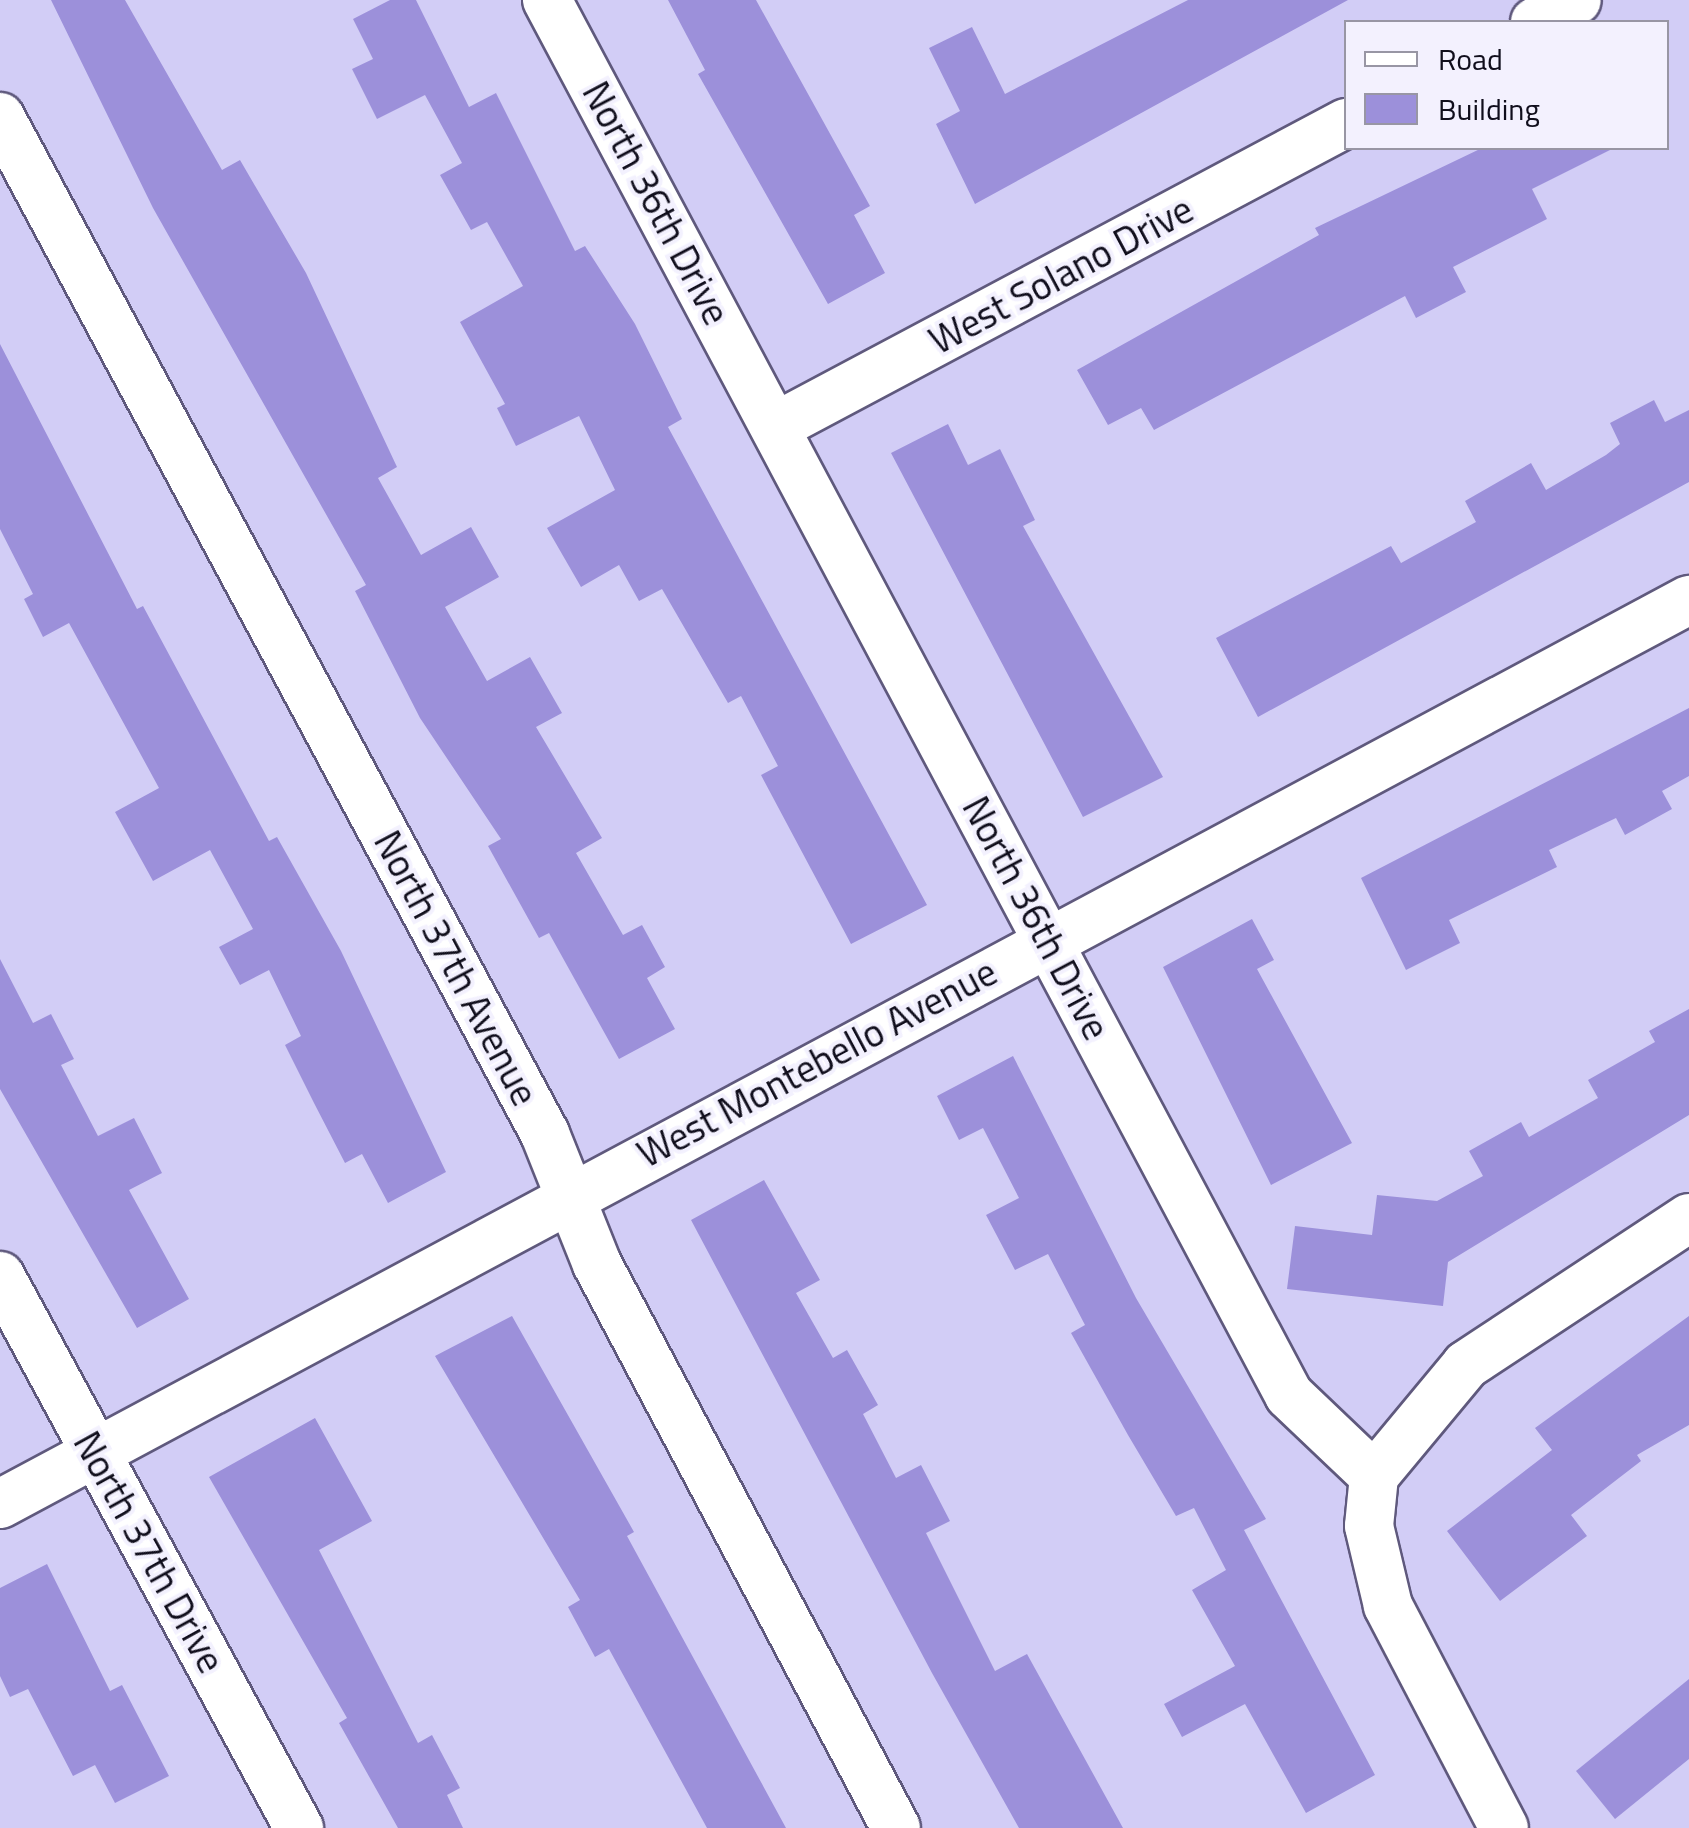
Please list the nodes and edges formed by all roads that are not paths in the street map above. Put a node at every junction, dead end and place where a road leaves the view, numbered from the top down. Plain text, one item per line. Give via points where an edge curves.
1 (547, 0) edge
2 (1577, 0) edge
3 (1538, 20) edge
4 (0, 117) edge
5 (1344, 124) edge
6 (775, 427) junction
7 (1689, 600) edge
8 (1048, 941) junction
9 (568, 1195) junction
10 (1689, 1218) edge
11 (0, 1276) edge
12 (94, 1452) junction
13 (1374, 1476) junction
14 (0, 1504) edge
15 (299, 1828) edge
16 (896, 1828) edge
17 (1504, 1828) edge

1 - 6 street, North 36th Drive
2 - 3 street
4 - 9 street, North 37th Avenue via 545,1134
5 - 6 street, West Solano Drive
6 - 8 street, North 36th Drive
7 - 8 street, West Montebello Avenue
8 - 9 street, West Montebello Avenue
8 - 13 street, North 36th Drive via 1288,1395
9 - 12 street, West Montebello Avenue
9 - 16 street, North 37th Avenue
10 - 13 street via 1466,1365
11 - 12 street, North 37th Drive
12 - 14 street, West Montebello Avenue
12 - 15 street, North 37th Drive
13 - 17 street via 1369,1526 1388,1606

